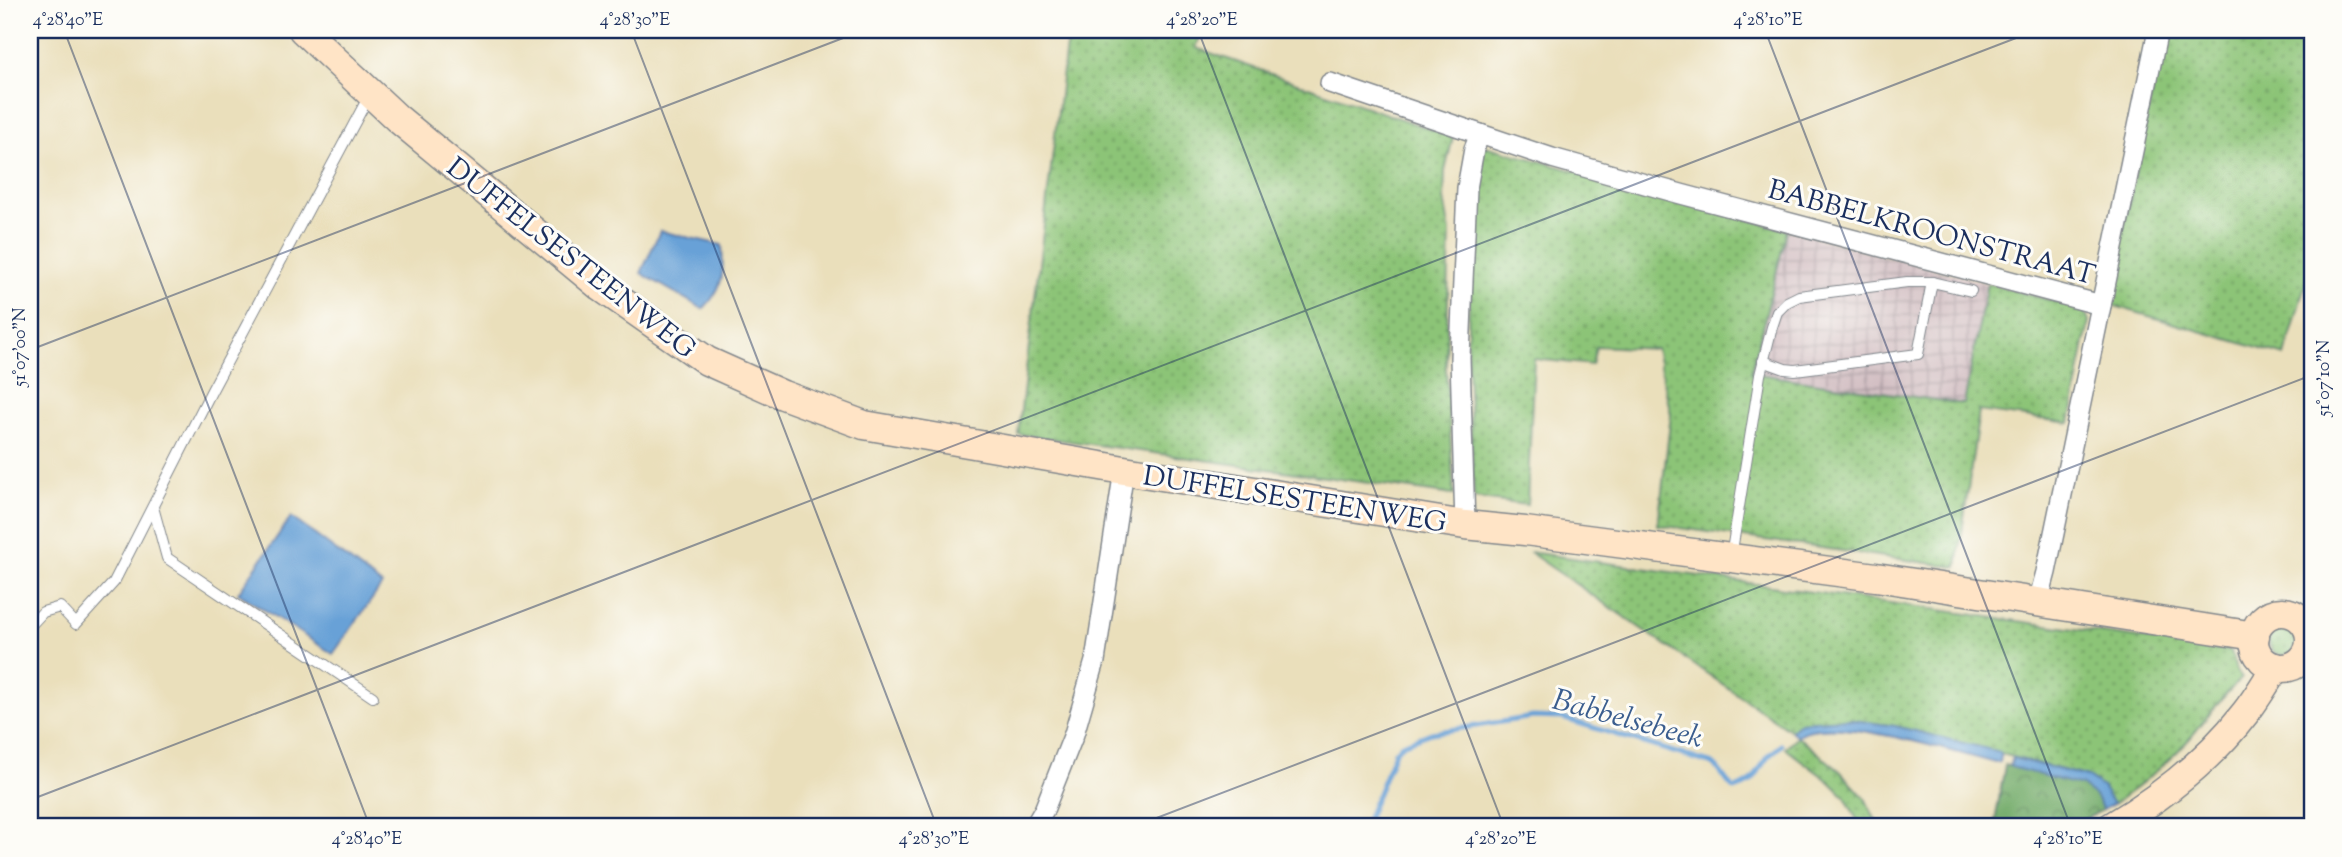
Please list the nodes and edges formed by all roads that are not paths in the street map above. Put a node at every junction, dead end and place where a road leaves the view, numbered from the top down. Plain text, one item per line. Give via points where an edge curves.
1 (303, 30) edge
2 (2158, 30) edge
3 (1330, 83) dead end
4 (371, 94) junction
5 (1480, 134) junction
6 (1932, 282) junction
7 (1971, 291) dead end
8 (2101, 305) junction
9 (1763, 361) junction
10 (1124, 470) junction
11 (153, 507) junction
12 (1465, 525) junction
13 (1731, 558) junction
14 (2038, 602) junction
15 (30, 626) edge
16 (2309, 632) edge
17 (2255, 636) junction
18 (2276, 667) junction
19 (373, 697) dead end
20 (1034, 827) edge
21 (2111, 827) edge

1 - 4 street, DUFFELSESTEENWEG
2 - 8 street, BABBELKROONSTRAAT
3 - 5 street, BABBELKROONSTRAAT
4 - 10 street, DUFFELSESTEENWEG via 601,287 707,361 864,425
4 - 11 lane
5 - 8 street, BABBELKROONSTRAAT via 1655,187
5 - 12 street via 1467,188 1461,317
6 - 7 lane
6 - 9 lane via 1799,296 1777,312
6 - 9 lane via 1918,354 1796,370
8 - 14 street
9 - 13 lane
10 - 12 street, DUFFELSESTEENWEG
10 - 20 street, DUFFELSESTEENWEG via 1096,661 1074,734
11 - 15 lane via 114,582 76,624 60,607 43,612
11 - 19 lane via 167,558
12 - 13 street, DUFFELSESTEENWEG
13 - 14 street, DUFFELSESTEENWEG
14 - 17 street, DUFFELSESTEENWEG
16 - 17 street via 2296,616 2286,613 2266,618
16 - 18 street via 2301,661
17 - 18 street via 2261,659
18 - 21 street via 2245,713 2174,785

